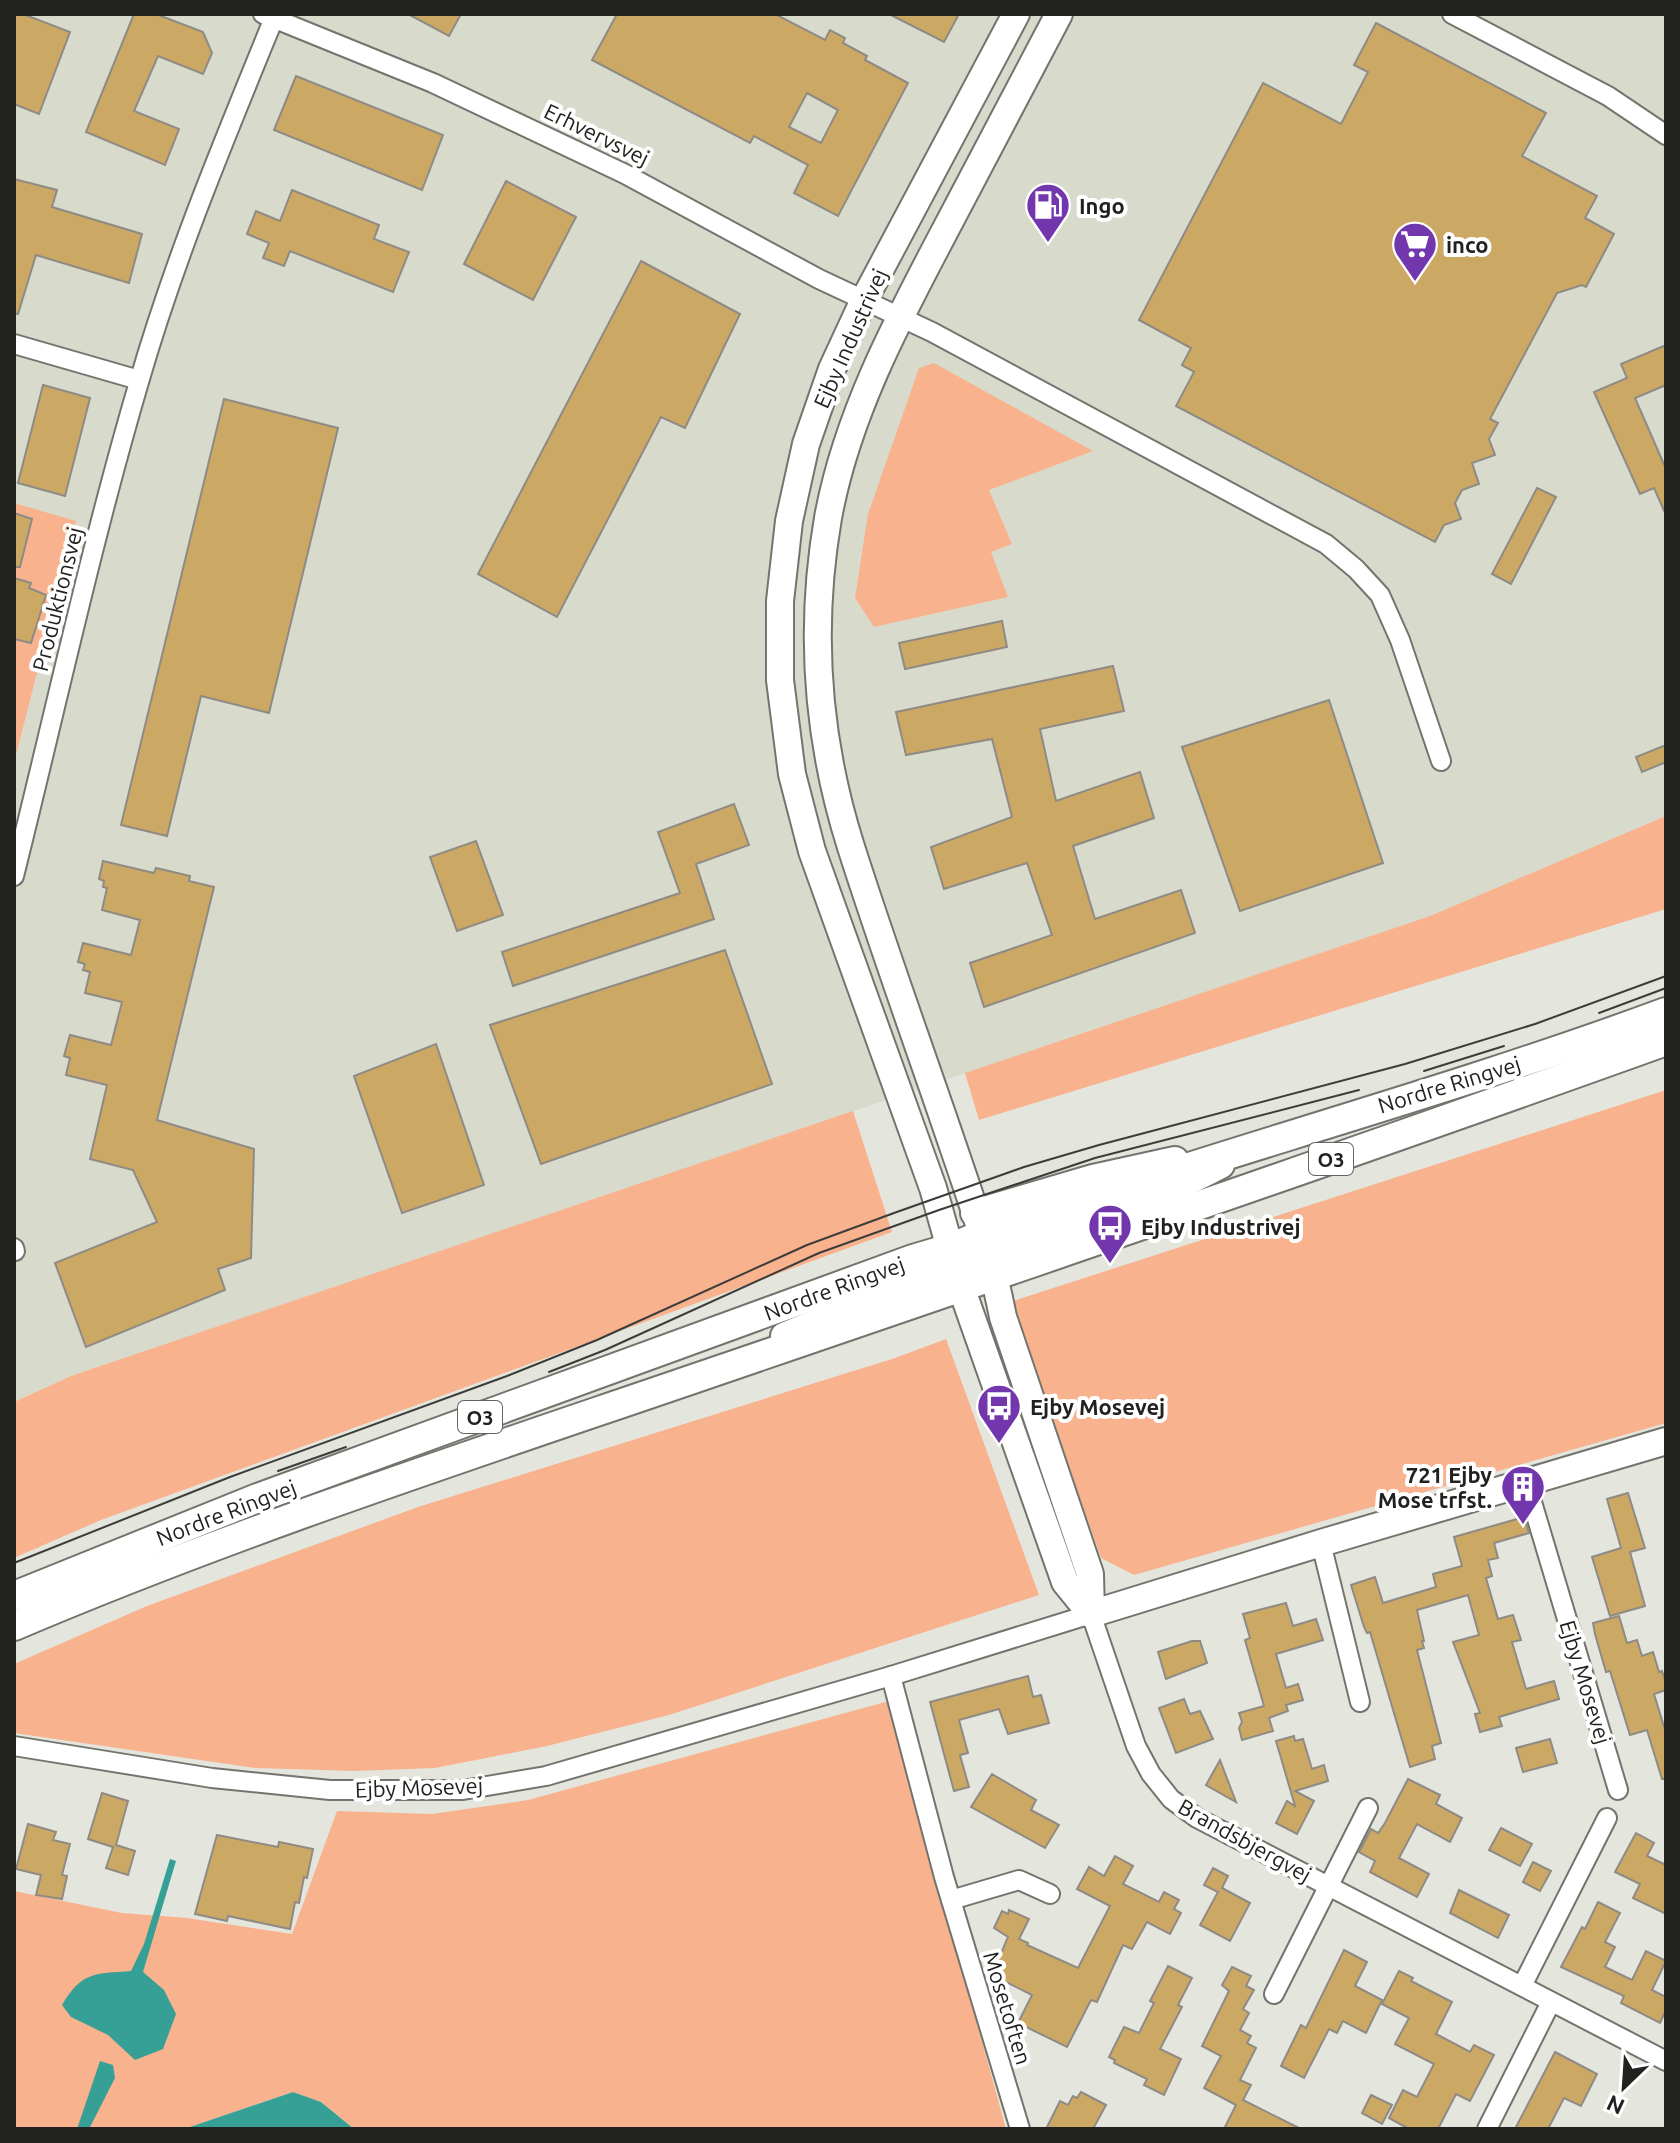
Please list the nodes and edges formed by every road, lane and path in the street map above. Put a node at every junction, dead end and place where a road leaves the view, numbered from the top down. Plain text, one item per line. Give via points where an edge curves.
1 (1016, 14) edge
2 (1059, 14) edge
3 (1452, 14) edge
4 (269, 16) edge
5 (1666, 135) edge
6 (864, 300) junction
7 (901, 316) junction
8 (14, 344) edge
9 (139, 380) junction
10 (1441, 761) dead end
11 (14, 876) edge
12 (1666, 1012) edge
13 (1666, 1041) edge
14 (985, 1245) junction
15 (955, 1266) junction
16 (1666, 1441) edge
17 (1526, 1482) junction
18 (1321, 1543) junction
19 (14, 1596) edge
20 (1091, 1614) junction
21 (14, 1626) edge
22 (891, 1676) junction
23 (1360, 1702) dead end
24 (14, 1746) edge
25 (1618, 1790) dead end
26 (1368, 1808) dead end
27 (1607, 1818) dead end
28 (1329, 1886) junction
29 (1050, 1894) dead end
30 (951, 1900) junction
31 (1522, 1986) junction
32 (1274, 1994) dead end
33 (1551, 2002) junction
34 (1666, 2061) edge
35 (1020, 2129) edge
36 (1487, 2129) edge

1 - 6 street, Ejby Industrivej
2 - 7 street, Ejby Industrivej
3 - 5 street via 1608,96
4 - 6 street, Erhvervsvej via 533,129
4 - 9 street, Produktionsvej via 186,236
6 - 7 street, Erhvervsvej
6 - 15 street, Ejby Industrivej via 832,369 792,506 780,601 780,680 792,774 812,851 933,1188
7 - 10 street, Ejby Industrivej via 1326,544 1380,595
7 - 14 street, Ejby Industrivej via 850,436 829,516 818,599 818,682 829,764 850,844
8 - 9 street
9 - 11 street, Produktionsvej
12 - 14 main road, Nordre Ringvej / O3 via 1265,1142
13 - 14 main road, Nordre Ringvej / O3
14 - 15 main road, Nordre Ringvej / O3
14 - 15 main road, Nordre Ringvej / O3
14 - 20 street, Brandsbjergvej via 1003,1317 1090,1574
15 - 19 main road, Nordre Ringvej / O3 via 883,1270 270,1494
15 - 20 street, Brandsbjergvej via 1065,1582
15 - 21 main road, Nordre Ringvej / O3 via 693,1379 426,1470
16 - 17 street, Ejby Mosevej
17 - 18 street, Ejby Mosevej
17 - 25 street, Ejby Mosevej
18 - 20 street, Ejby Mosevej
18 - 23 street
20 - 22 street, Ejby Mosevej
20 - 28 street, Brandsbjergvej via 1136,1746 1171,1799 1197,1818
22 - 24 street, Ejby Mosevej via 546,1776 463,1790 330,1790 212,1778
22 - 30 street, Mosetoften
26 - 28 street, Brandsbjergvej
27 - 31 street
28 - 31 street, Brandsbjergvej
28 - 32 street, Brandsbjergvej
29 - 30 street via 1019,1880
30 - 35 street, Mosetoften
31 - 33 street, Brandsbjergvej
33 - 34 street, Brandsbjergvej
33 - 36 street

